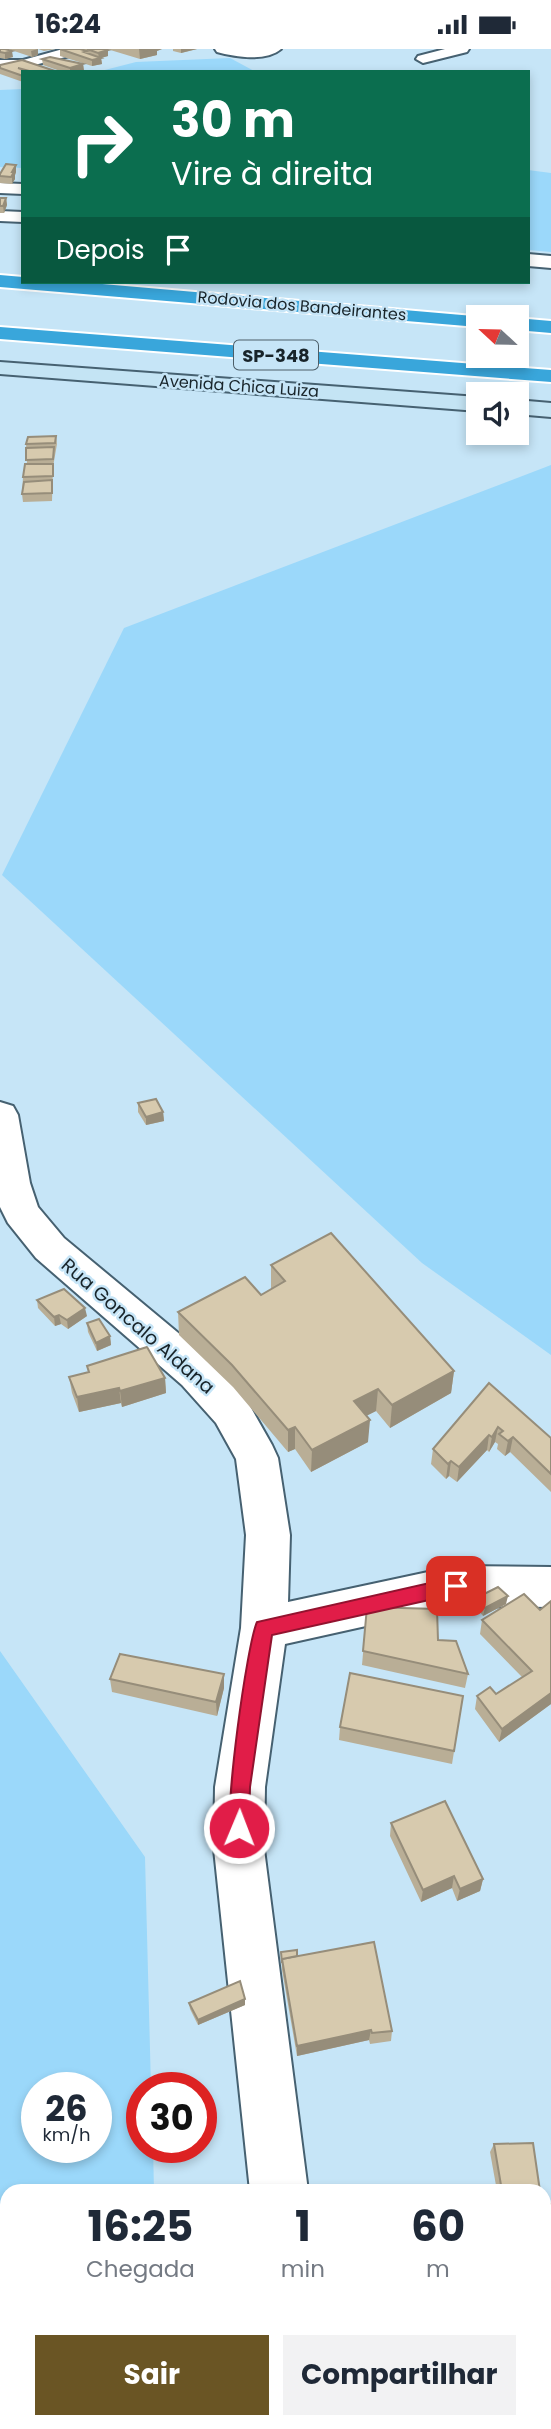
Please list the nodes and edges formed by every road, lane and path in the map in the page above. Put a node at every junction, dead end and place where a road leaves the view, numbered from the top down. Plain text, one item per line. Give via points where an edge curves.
1 (80, 49) edge
2 (222, 49) edge
3 (274, 49) edge
4 (462, 49) edge
5 (257, 50) edge
6 (423, 59) dead end
7 (0, 64) edge
8 (0, 188) edge
9 (21, 189) edge
10 (0, 216) edge
11 (21, 217) edge
12 (0, 229) edge
13 (21, 231) edge
14 (530, 260) edge
15 (551, 263) edge
16 (0, 281) edge
17 (21, 283) edge
18 (36, 284) edge
19 (466, 320) edge
20 (529, 325) edge
21 (551, 327) edge
22 (0, 333) edge
23 (0, 368) edge
24 (551, 376) edge
25 (466, 403) edge
26 (529, 408) edge
27 (551, 410) edge
28 (0, 1115) edge
29 (551, 1587) edge
30 (264, 1628) junction
31 (278, 2184) edge

1 - 7 street via 23,64
2 - 5 street
3 - 5 street
4 - 6 street
8 - 9 street
10 - 11 street
12 - 13 street
14 - 15 street
16 - 17 highway, Rodovia dos Bandeirantes
18 - 19 highway, Rodovia dos Bandeirantes
20 - 21 highway
22 - 24 highway, SP-348
23 - 25 main road, Avenida Chica Luiza
26 - 27 main road
28 - 30 street, Rua Goncalo Aldana via 21,1213 50,1248 197,1373 231,1411 257,1458 268,1535
29 - 30 street via 456,1586
30 - 31 street, Rua Goncalo Aldana via 240,1787 239,1849

